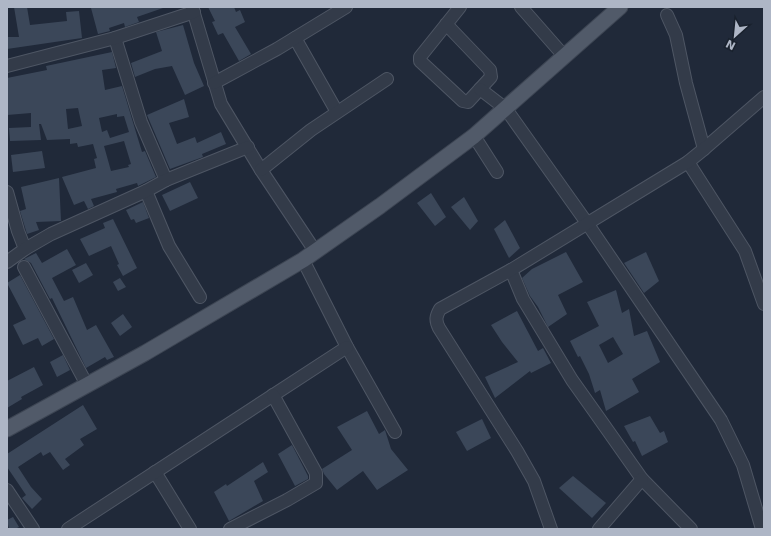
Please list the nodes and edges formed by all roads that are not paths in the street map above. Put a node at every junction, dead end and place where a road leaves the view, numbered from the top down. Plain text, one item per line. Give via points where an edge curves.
1 (346, 7) edge
2 (460, 7) edge
3 (521, 7) edge
4 (620, 7) edge
5 (193, 10) edge
6 (667, 15) dead end
7 (446, 24) junction
8 (116, 38) junction
9 (295, 38) junction
10 (564, 56) junction
11 (7, 66) edge
12 (387, 79) dead end
13 (214, 83) junction
14 (480, 89) junction
15 (764, 97) edge
16 (506, 109) junction
17 (337, 112) junction
18 (474, 136) junction
19 (248, 147) junction
20 (704, 149) junction
21 (688, 162) junction
22 (261, 170) junction
23 (497, 172) dead end
24 (166, 180) junction
25 (146, 191) junction
26 (7, 192) edge
27 (587, 223) junction
28 (25, 249) junction
29 (315, 251) junction
30 (303, 260) junction
31 (7, 262) edge
32 (24, 267) dead end
33 (511, 270) junction
34 (200, 297) dead end
35 (764, 304) edge
36 (347, 347) junction
37 (87, 385) junction
38 (273, 395) junction
39 (7, 429) edge
40 (395, 432) dead end
41 (155, 472) junction
42 (642, 479) junction
43 (7, 490) edge
44 (33, 529) edge
45 (68, 529) edge
46 (190, 529) edge
47 (230, 529) edge
48 (551, 529) edge
49 (599, 529) edge
50 (691, 529) edge
51 (762, 529) edge

1 - 9 street
2 - 7 street
3 - 10 street
4 - 10 main road
5 - 8 street
5 - 13 street
6 - 20 street via 676,35
7 - 14 street via 490,70 491,77
7 - 14 street via 420,57 422,64 465,102 471,100
8 - 11 street
8 - 24 street via 141,122
9 - 13 street
9 - 17 street
10 - 16 main road
12 - 17 street
13 - 19 street via 221,104
14 - 16 street
15 - 20 street
16 - 18 main road
16 - 27 street
17 - 22 street
18 - 23 street
18 - 29 main road
19 - 22 street
19 - 24 street
20 - 21 street
21 - 27 street
21 - 35 street via 744,251
22 - 29 street
24 - 25 street
25 - 28 street via 51,234
25 - 34 street via 169,246
26 - 28 street
27 - 33 street
27 - 51 street via 721,420 743,465
28 - 31 street
29 - 30 main road
30 - 36 street
30 - 37 main road
32 - 37 street
33 - 42 street via 523,299 572,380
33 - 48 street via 440,309 436,321 534,481
36 - 38 street
36 - 40 street
37 - 39 main road
38 - 41 street
38 - 47 street via 316,473 316,483
41 - 45 street
41 - 46 street
42 - 49 street
42 - 50 street
43 - 44 street

